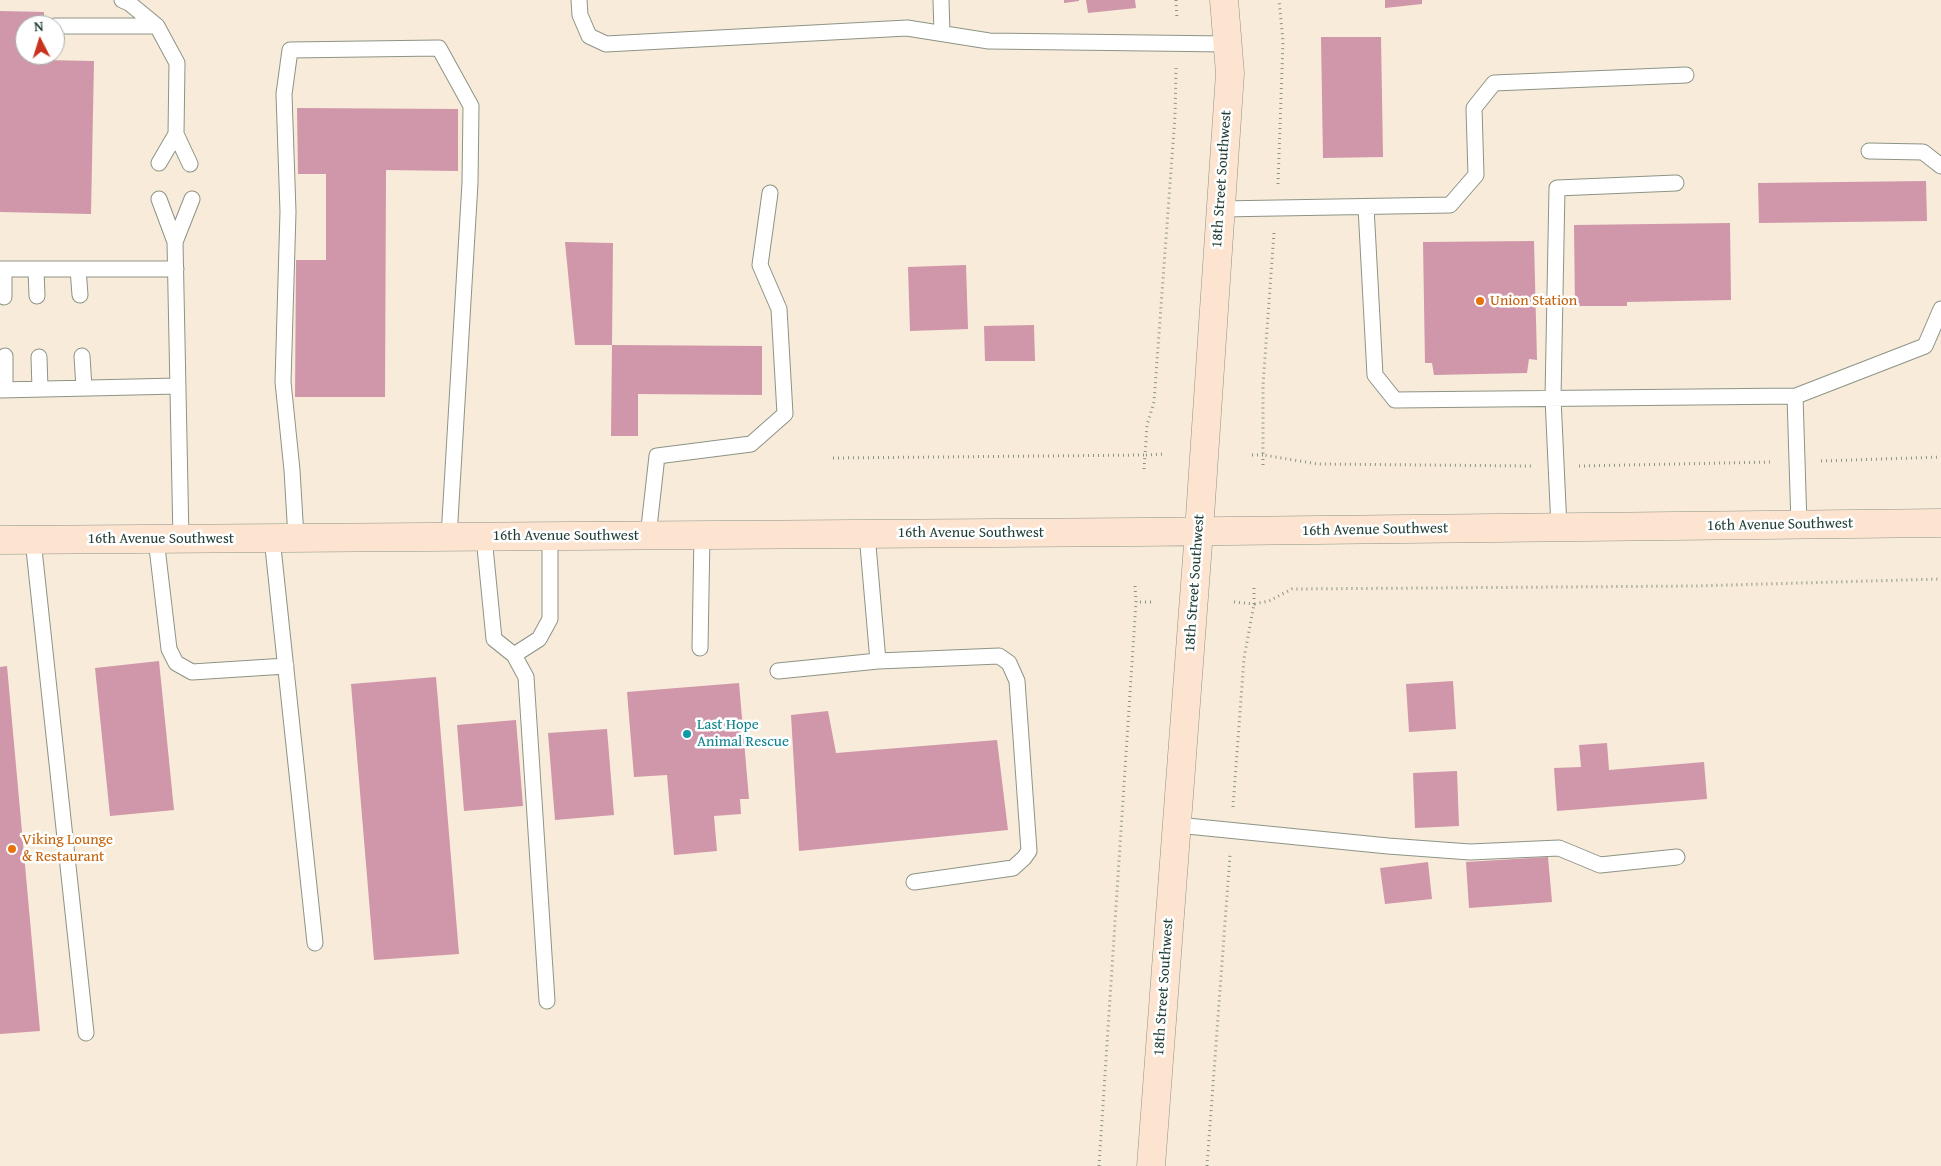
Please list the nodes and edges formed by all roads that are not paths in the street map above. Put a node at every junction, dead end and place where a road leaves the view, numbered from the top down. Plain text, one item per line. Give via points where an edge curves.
1 (122, 0) edge
2 (579, 0) edge
3 (941, 0) edge
4 (1224, 0) edge
5 (65, 26) edge
6 (157, 26) junction
7 (942, 34) junction
8 (1228, 44) junction
9 (1686, 75) dead end
10 (176, 134) junction
11 (1869, 152) dead end
12 (159, 163) dead end
13 (190, 164) dead end
14 (1941, 166) edge
15 (1676, 183) dead end
16 (770, 192) dead end
17 (159, 199) dead end
18 (192, 199) dead end
19 (1366, 207) junction
20 (1220, 209) junction
21 (175, 242) junction
22 (176, 268) junction
23 (2, 269) edge
24 (36, 269) junction
25 (78, 269) junction
26 (80, 295) dead end
27 (37, 296) dead end
28 (4, 297) dead end
29 (1941, 309) edge
30 (5, 356) dead end
31 (82, 356) dead end
32 (39, 357) dead end
33 (178, 386) junction
34 (84, 388) junction
35 (40, 389) junction
36 (3, 390) edge
37 (1795, 396) junction
38 (1553, 398) junction
39 (1941, 523) edge
40 (1799, 525) junction
41 (1559, 528) junction
42 (1199, 531) junction
43 (868, 534) junction
44 (702, 535) junction
45 (550, 536) junction
46 (648, 536) junction
47 (449, 537) junction
48 (484, 537) junction
49 (284, 538) junction
50 (168, 539) junction
51 (0, 540) edge
52 (33, 540) junction
53 (700, 648) dead end
54 (514, 655) junction
55 (878, 661) junction
56 (286, 666) junction
57 (778, 670) dead end
58 (1177, 825) junction
59 (1677, 857) dead end
60 (914, 882) dead end
61 (315, 943) dead end
62 (546, 1001) dead end
63 (86, 1033) dead end
64 (1151, 1166) edge

1 - 6 lane
2 - 7 lane via 580,15 589,36 606,44 907,28
3 - 7 lane
4 - 8 main road, 18th Street Southwest
5 - 6 lane
6 - 10 lane via 177,63
7 - 8 lane via 989,41
8 - 20 main road, 18th Street Southwest via 1230,73
9 - 19 lane via 1494,83 1474,108 1476,175 1450,205
10 - 12 lane
10 - 13 lane
11 - 14 lane via 1923,152
15 - 38 lane via 1557,188
16 - 46 lane via 760,265 779,309 785,414 751,444 657,456
17 - 21 lane
18 - 21 lane
19 - 20 lane
19 - 38 lane via 1375,375 1395,400
20 - 42 main road, 18th Street Southwest
21 - 22 lane
22 - 25 lane
22 - 33 lane
23 - 24 lane
23 - 28 lane
24 - 25 lane
24 - 27 lane
25 - 26 lane
29 - 37 lane via 1925,346
30 - 36 lane
31 - 34 lane
32 - 35 lane
33 - 34 lane
33 - 50 lane
34 - 35 lane
35 - 36 lane
37 - 38 lane
37 - 40 lane
38 - 41 lane
39 - 40 main road, 16th Avenue Southwest
40 - 41 main road, 16th Avenue Southwest
41 - 42 main road, 16th Avenue Southwest
42 - 43 main road, 16th Avenue Southwest
42 - 58 main road, 18th Street Southwest
43 - 44 main road, 16th Avenue Southwest
43 - 55 lane
44 - 46 main road, 16th Avenue Southwest
44 - 53 lane
45 - 46 main road, 16th Avenue Southwest
45 - 48 main road, 16th Avenue Southwest
45 - 54 lane via 550,618 539,639
47 - 48 main road, 16th Avenue Southwest
47 - 49 main road, 16th Avenue Southwest
47 - 49 lane via 470,183 471,106 439,48 290,50 284,94 288,212 283,382 292,470
48 - 54 lane via 494,639
49 - 50 main road, 16th Avenue Southwest
49 - 56 lane
50 - 52 main road, 16th Avenue Southwest
50 - 56 lane via 169,648 176,663 192,672
51 - 52 main road, 16th Avenue Southwest
52 - 63 lane
54 - 62 lane via 526,677
55 - 57 lane
55 - 60 lane via 999,656 1009,663 1017,681 1029,851 1013,868
56 - 61 lane
58 - 59 lane via 1470,852 1559,848 1600,865
58 - 64 main road, 18th Street Southwest

